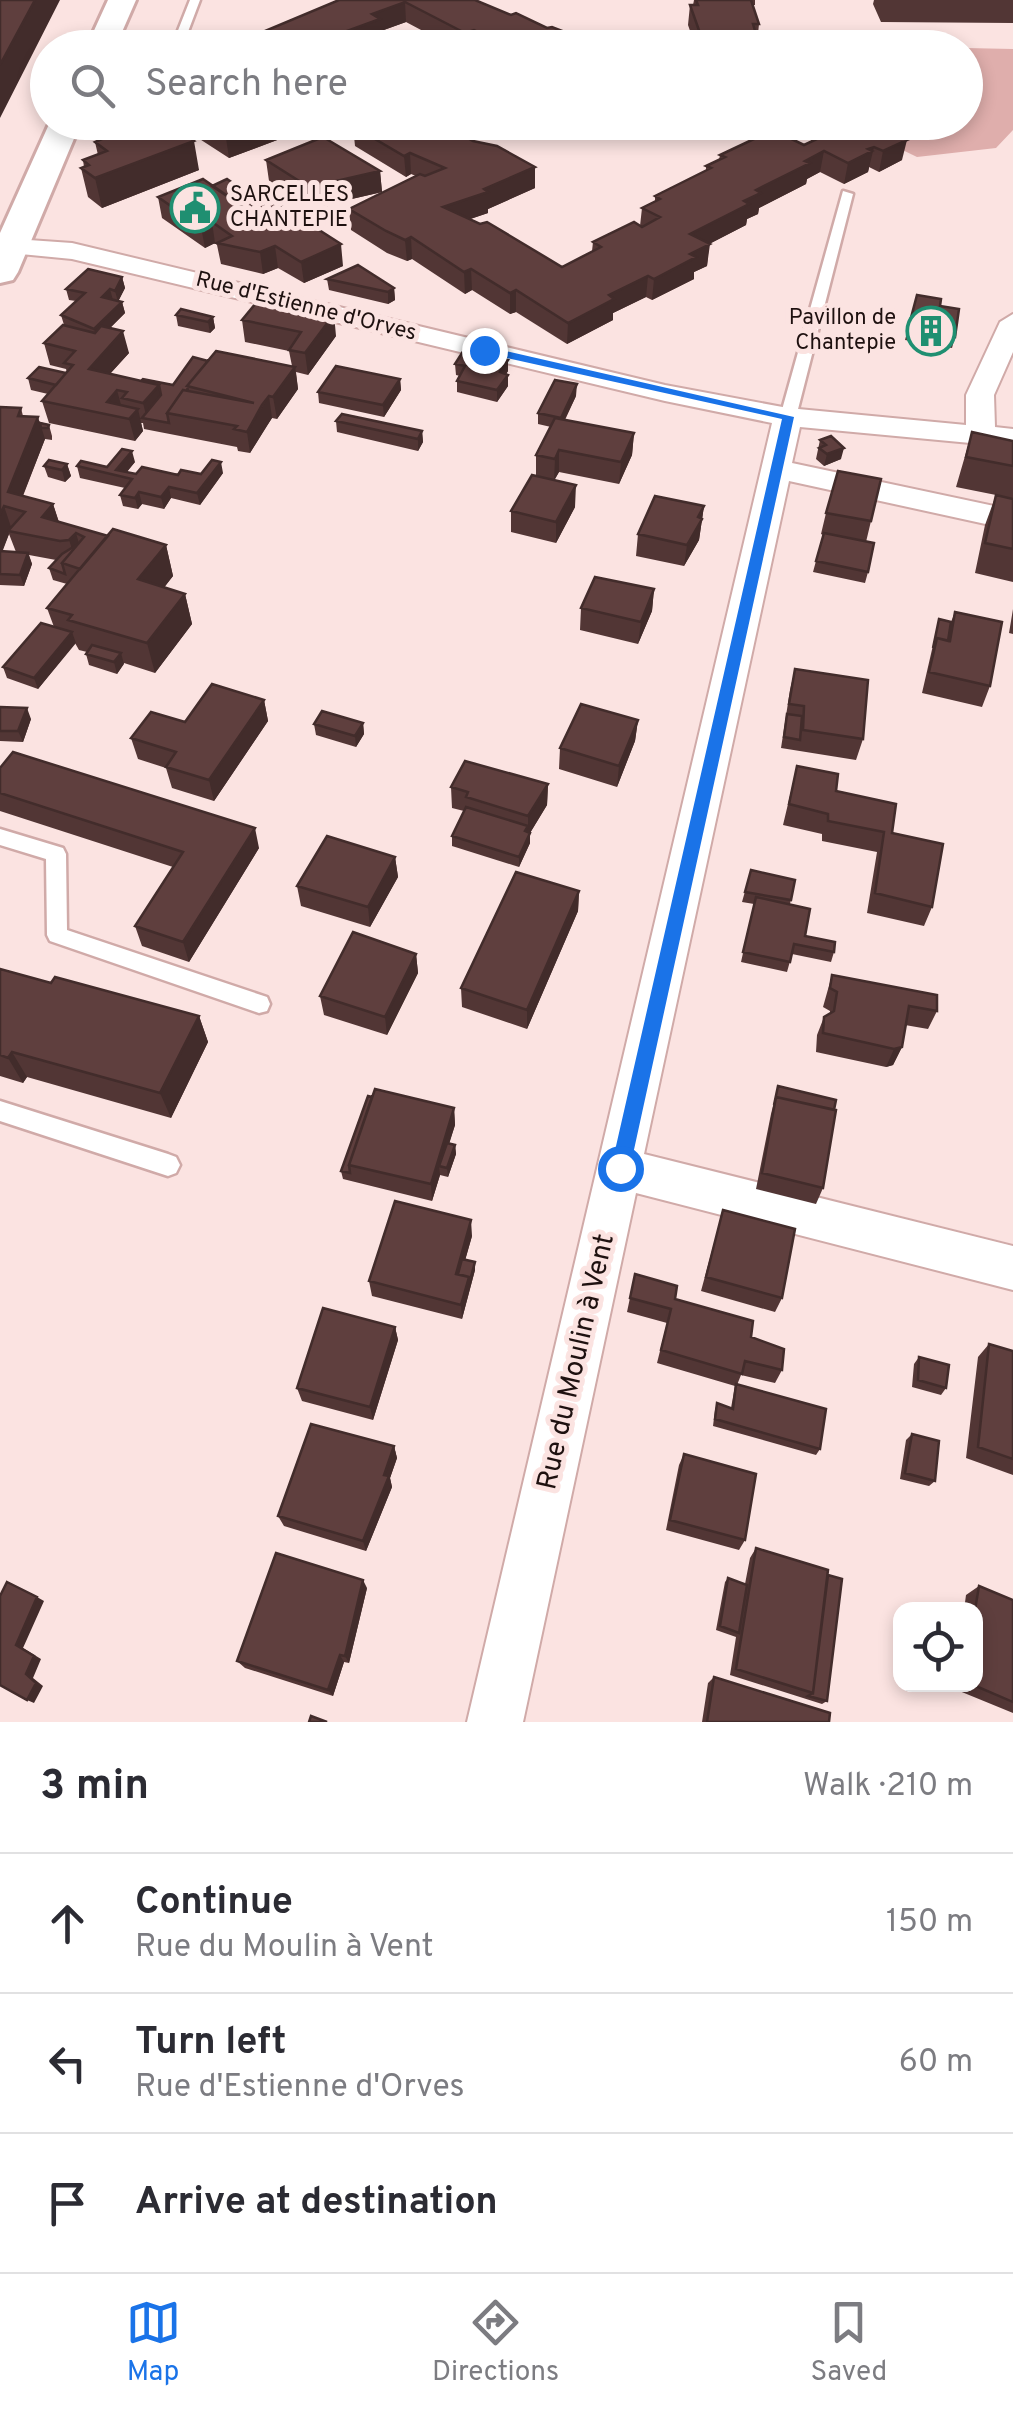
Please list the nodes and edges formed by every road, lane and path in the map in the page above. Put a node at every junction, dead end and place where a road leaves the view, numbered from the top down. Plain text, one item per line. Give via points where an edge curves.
1 (122, 0) edge
2 (196, 0) edge
3 (108, 30) edge
4 (184, 30) edge
5 (57, 140) edge
6 (847, 194) dead end
7 (4, 253) edge
8 (1013, 322) edge
9 (788, 417) junction
10 (981, 434) junction
11 (1013, 438) edge
12 (777, 469) junction
13 (1013, 520) edge
14 (0, 837) edge
15 (259, 1004) dead end
16 (0, 1110) edge
17 (168, 1166) dead end
18 (620, 1168) junction
19 (1013, 1268) edge
20 (495, 1722) edge

1 - 3 main road
2 - 4 lane
5 - 7 main road
6 - 9 lane
7 - 9 street, Rue d'Estienne d'Orves via 72,250
8 - 10 street via 980,395
9 - 10 street, Rue d'Estienne d'Orves
9 - 12 street, Rue du Moulin à Vent
10 - 11 street, Rue d'Estienne d'Orves
12 - 13 street
12 - 18 street, Rue du Moulin à Vent
14 - 15 lane via 56,854 57,935
16 - 17 lane
18 - 19 street
18 - 20 street, Rue du Moulin à Vent

